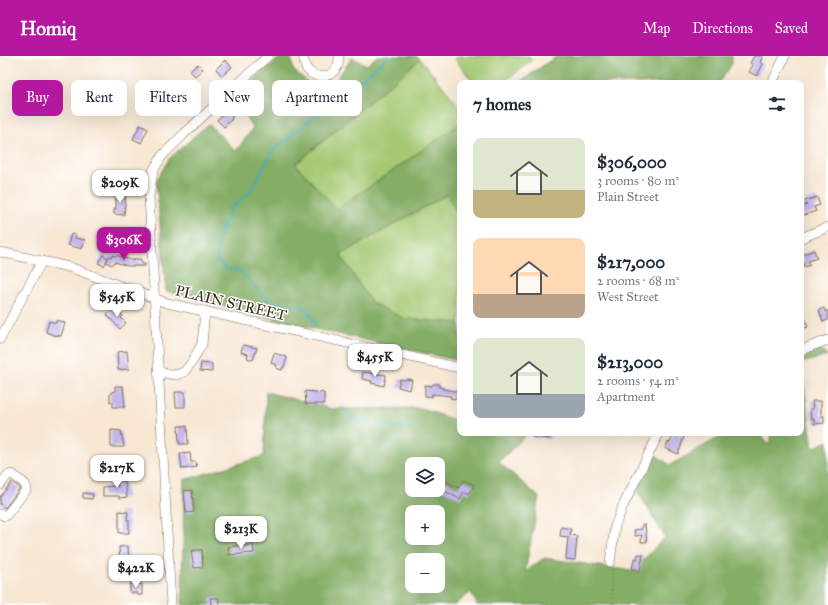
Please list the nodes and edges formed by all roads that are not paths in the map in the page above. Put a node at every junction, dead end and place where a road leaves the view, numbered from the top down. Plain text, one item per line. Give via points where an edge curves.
1 (268, 56) edge
2 (304, 56) edge
3 (339, 56) edge
4 (785, 56) edge
5 (773, 80) edge
6 (828, 227) edge
7 (804, 237) edge
8 (0, 252) edge
9 (42, 261) junction
10 (154, 299) junction
11 (205, 311) junction
12 (0, 340) edge
13 (828, 340) edge
14 (804, 349) edge
15 (457, 367) edge
16 (158, 372) junction
17 (658, 436) edge
18 (0, 485) edge
19 (0, 514) edge
20 (610, 562) road end
21 (171, 605) edge

1 - 10 street via 171,146 153,171 149,196
2 - 3 street via 308,70 313,74 325,76 335,71
4 - 5 street
6 - 7 street
8 - 9 street, PLAIN STREET
9 - 10 street, PLAIN STREET via 69,267
9 - 12 street
10 - 11 street, PLAIN STREET
10 - 16 street
11 - 15 street, PLAIN STREET
11 - 16 street via 202,344 192,362 184,372 176,375
13 - 14 street
16 - 21 street
17 - 20 street via 615,526
18 - 19 street via 12,474 25,484 27,489 5,516

